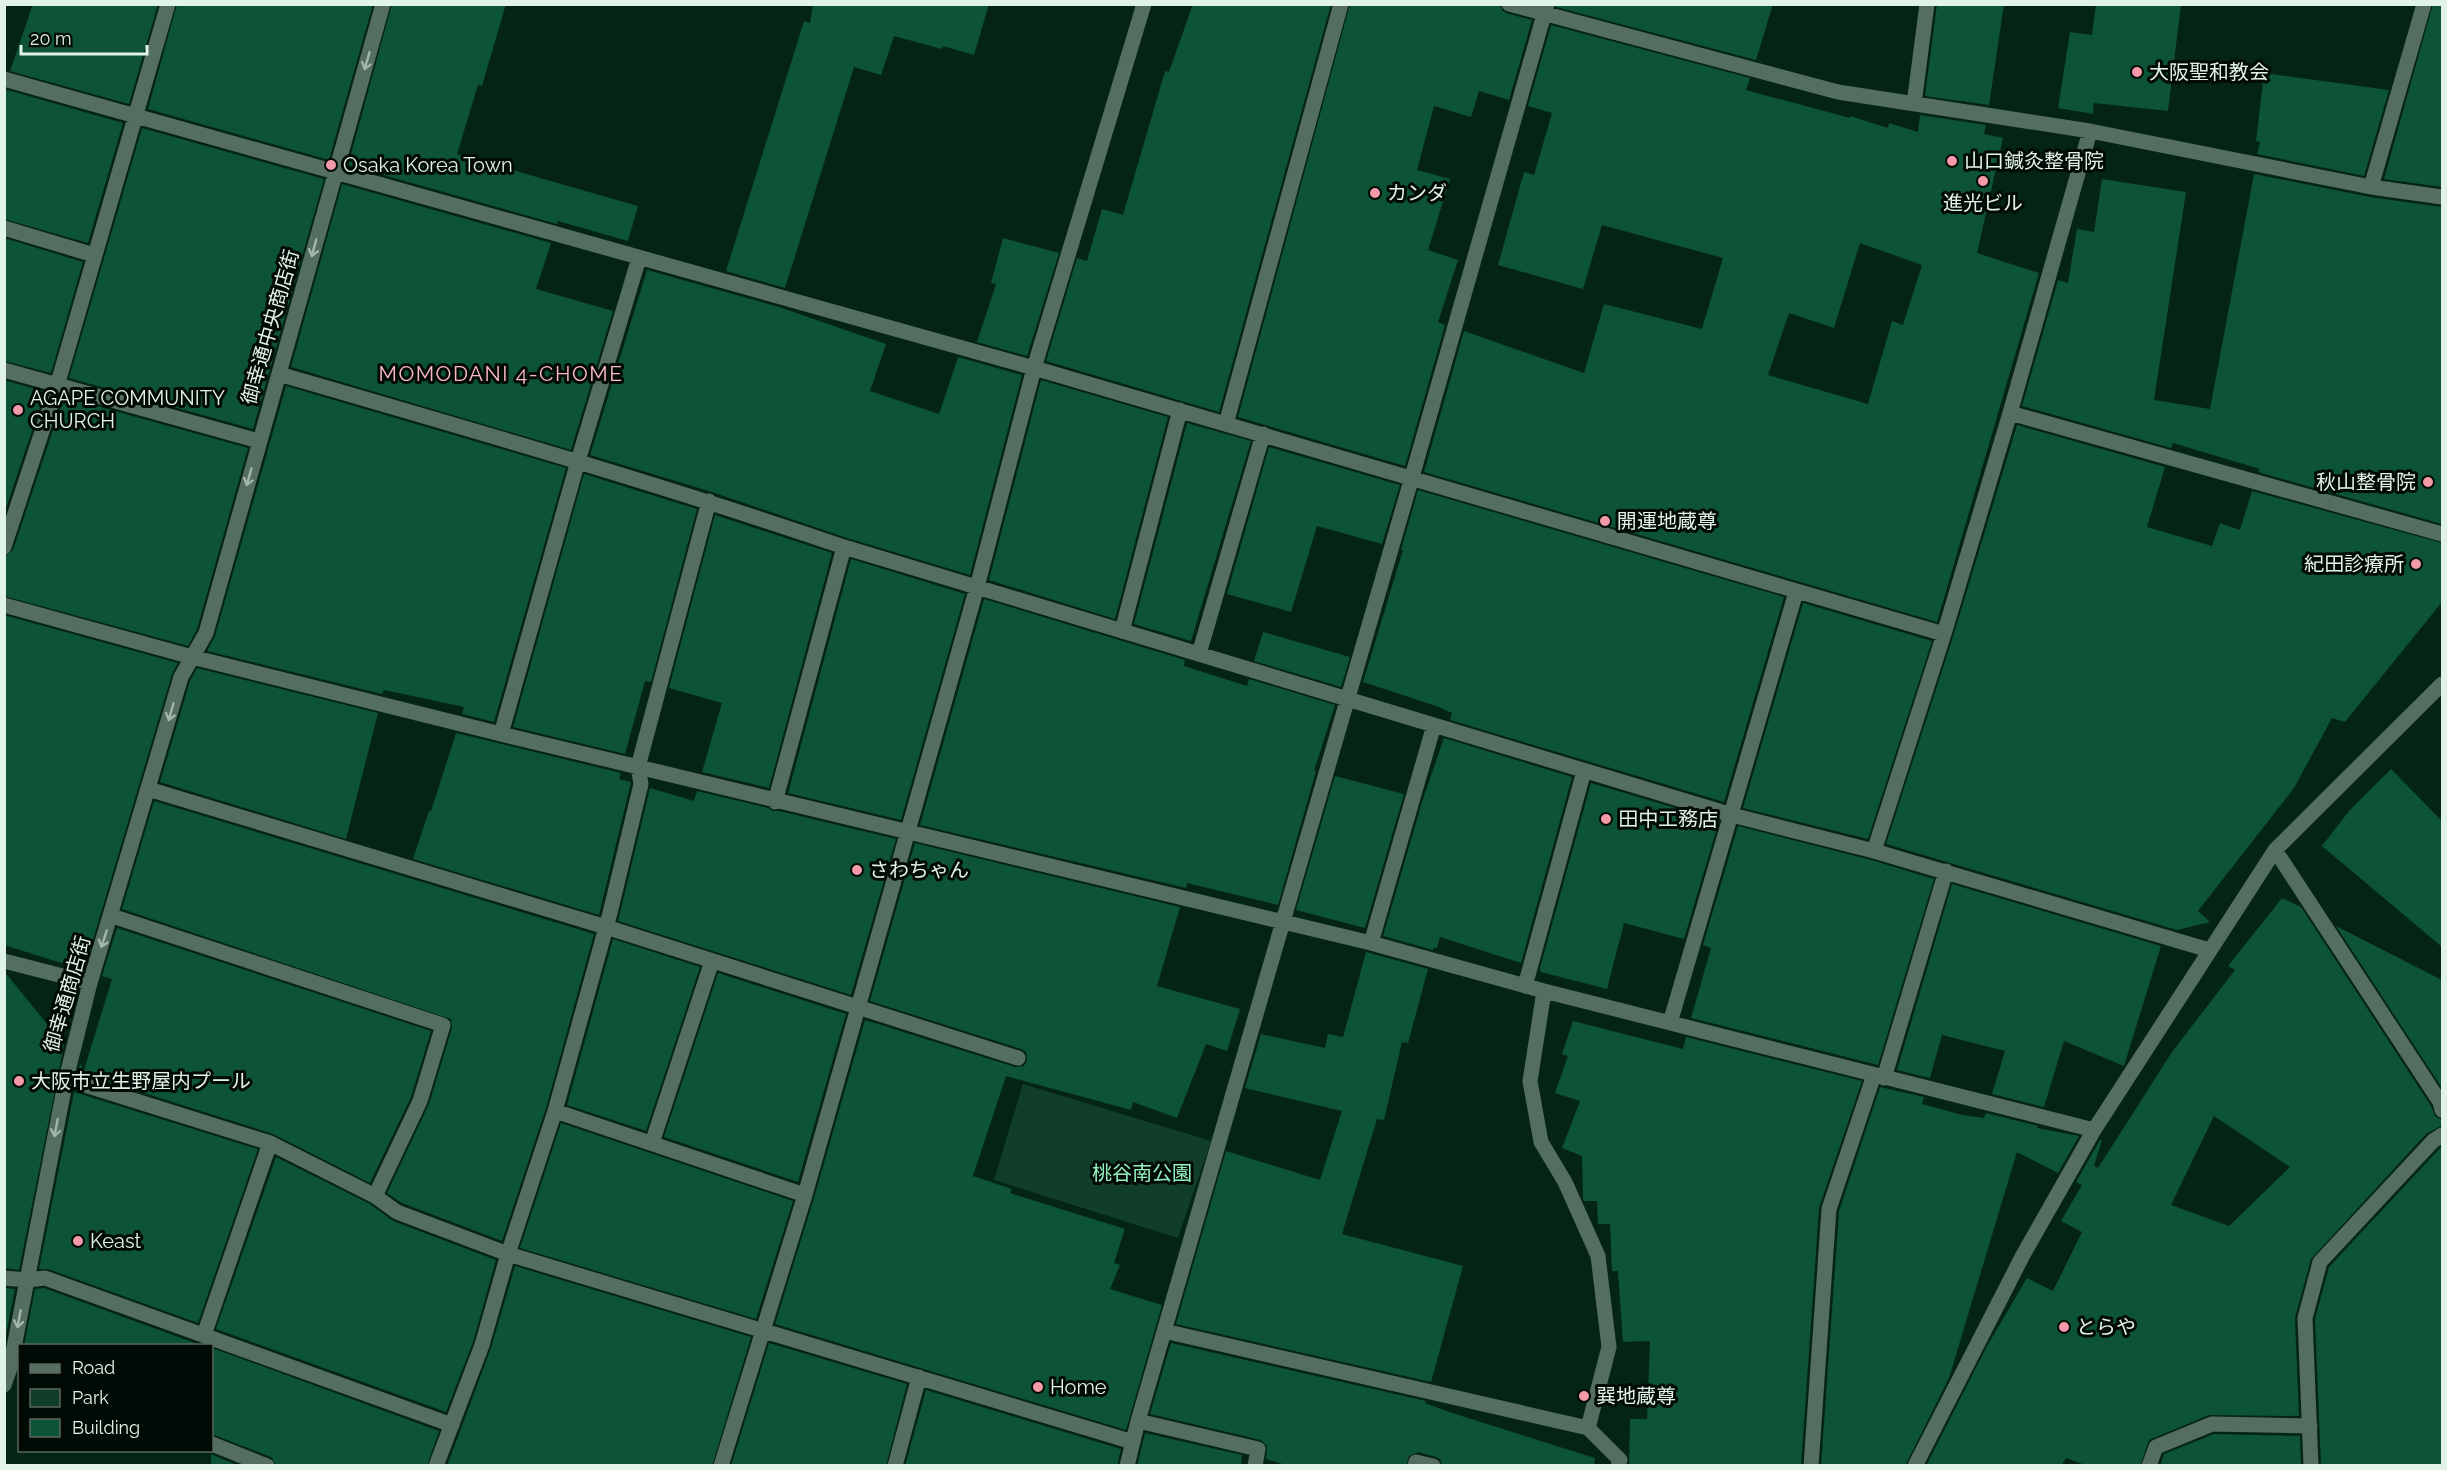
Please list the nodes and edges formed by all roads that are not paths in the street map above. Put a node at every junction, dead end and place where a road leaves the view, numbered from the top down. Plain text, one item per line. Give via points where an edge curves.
1 (168, 4) edge
2 (383, 4) edge
3 (1144, 4) edge
4 (1341, 4) edge
5 (1509, 4) edge
6 (1927, 4) edge
7 (2424, 4) edge
8 (1546, 10) edge
9 (4, 79) edge
10 (1914, 104) junction
11 (135, 115) junction
12 (2090, 131) junction
13 (335, 172) junction
14 (2371, 187) junction
15 (2442, 197) edge
16 (4, 228) edge
17 (94, 255) junction
18 (639, 258) junction
19 (1034, 368) junction
20 (4, 370) edge
21 (279, 374) junction
22 (57, 386) junction
23 (1180, 410) junction
24 (2010, 413) junction
25 (1226, 424) junction
26 (1263, 434) junction
27 (259, 441) junction
28 (579, 461) junction
29 (1412, 477) junction
30 (709, 501) junction
31 (2442, 534) edge
32 (844, 547) junction
33 (4, 548) edge
34 (977, 587) junction
35 (1796, 592) junction
36 (4, 605) edge
37 (1122, 631) junction
38 (1944, 634) junction
39 (1199, 654) junction
40 (192, 657) junction
41 (2442, 684) edge
42 (1346, 699) junction
43 (1434, 725) junction
44 (501, 734) junction
45 (638, 767) junction
46 (1584, 771) junction
47 (148, 789) junction
48 (775, 802) junction
49 (1732, 815) junction
50 (908, 833) junction
51 (2275, 850) junction
52 (1874, 851) junction
53 (1946, 871) junction
54 (112, 915) junction
55 (1282, 921) junction
56 (606, 927) junction
57 (1371, 943) junction
58 (2209, 950) junction
59 (712, 961) junction
60 (4, 962) edge
61 (90, 983) junction
62 (1525, 986) junction
63 (1544, 991) junction
64 (858, 1006) junction
65 (1670, 1023) junction
66 (1018, 1058) dead end
67 (1879, 1076) junction
68 (66, 1078) junction
69 (2442, 1110) edge
70 (555, 1111) junction
71 (2094, 1130) junction
72 (2442, 1135) edge
73 (270, 1143) junction
74 (652, 1143) junction
75 (805, 1195) junction
76 (375, 1196) junction
77 (508, 1254) junction
78 (4, 1278) edge
79 (27, 1280) junction
80 (1164, 1331) junction
81 (761, 1332) junction
82 (204, 1335) junction
83 (18, 1344) edge
84 (18, 1348) edge
85 (15, 1370) edge
86 (919, 1377) junction
87 (4, 1385) edge
88 (1138, 1421) junction
89 (452, 1425) junction
90 (2310, 1426) junction
91 (1588, 1428) junction
92 (1133, 1442) junction
93 (213, 1444) edge
94 (267, 1466) edge
95 (436, 1466) edge
96 (721, 1466) edge
97 (895, 1466) edge
98 (1127, 1466) edge
99 (1255, 1466) edge
100 (1416, 1466) edge
101 (1433, 1466) edge
102 (1618, 1466) edge
103 (1811, 1466) edge
104 (1915, 1466) edge
105 (2149, 1466) edge
106 (2311, 1466) edge

1 - 11 street
2 -> 13 street, 御幸通中央商店街
3 - 19 street
4 - 25 street
5 - 8 street
6 - 10 street
7 - 14 street
8 - 10 street via 1838,92
8 - 29 street
9 - 11 street
10 - 12 street
11 - 13 street
11 - 17 street
12 - 14 street
12 - 24 street
13 - 18 street
13 -> 21 street, 御幸通中央商店街
14 - 15 street
16 - 17 street
17 - 22 street
18 - 19 street
18 - 28 street
19 - 23 street
19 - 34 street
20 - 22 street
21 - 27 street, 御幸通中央商店街
21 - 28 street
22 - 27 street
22 - 33 street
23 - 25 street
23 - 37 street
24 - 31 street
24 - 38 street
25 - 26 street
26 - 29 street
26 - 39 street
27 -> 40 street, 御幸通中央商店街 via 206,633
28 - 30 street
28 - 44 street
29 - 35 street
29 - 42 street
30 - 32 street
30 - 45 street
32 - 34 street
32 - 48 street
34 - 37 street
34 - 50 street
35 - 38 street
35 - 49 street
36 - 40 street
37 - 39 street
38 - 52 street
39 - 42 street
40 - 44 street
40 -> 47 street, 御幸通商店街 via 181,677
41 - 51 street
42 - 43 street
42 - 55 street
43 - 46 street
43 - 57 street
44 - 45 street
45 - 48 street
45 - 56 street via 641,784
46 - 49 street
46 - 62 street
47 - 54 street, 御幸通商店街
47 - 56 street
48 - 50 street
49 - 52 street
49 - 65 street
50 - 55 street
50 - 64 street
51 - 58 street
51 - 69 street
52 - 53 street
53 - 58 street
53 - 67 street
54 -> 61 street, 御幸通商店街
54 - 76 street via 443,1026 420,1101
55 - 57 street
55 - 80 street
56 - 59 street
56 - 70 street
57 - 62 street
58 - 71 street
59 - 64 street
59 - 74 street
60 - 61 street
61 - 68 street, 御幸通商店街
62 - 63 street
63 - 65 street
63 - 91 street via 1530,1081 1535,1112 1541,1142 1566,1182 1598,1256 1609,1347
64 - 66 street
64 - 75 street
65 - 67 street
67 - 71 street
67 - 103 street via 1829,1209
68 - 73 street
68 -> 79 street, 御幸通商店街
70 - 74 street
70 - 77 street
71 - 104 street via 2023,1255
72 - 90 street via 2320,1262 2305,1318
73 - 76 street
73 - 82 street
74 - 75 street
75 - 81 street
76 - 77 street via 397,1212
77 - 81 street
77 - 89 street via 482,1345
78 - 79 street
79 - 82 street via 45,1278
79 -> 83 street, 御幸通商店街
80 - 88 street
80 - 91 street
81 - 86 street
81 - 96 street
82 - 89 street
84 -> 85 street, 御幸通商店街
85 - 87 street, 御幸通商店街
86 - 92 street
86 - 97 street
88 - 92 street
88 - 99 street via 1258,1449
89 - 95 street
90 - 105 street via 2212,1424 2156,1447
90 - 106 street
91 - 102 street via 1620,1460
92 - 98 street
93 - 94 street
100 - 101 street via 1416,1462

